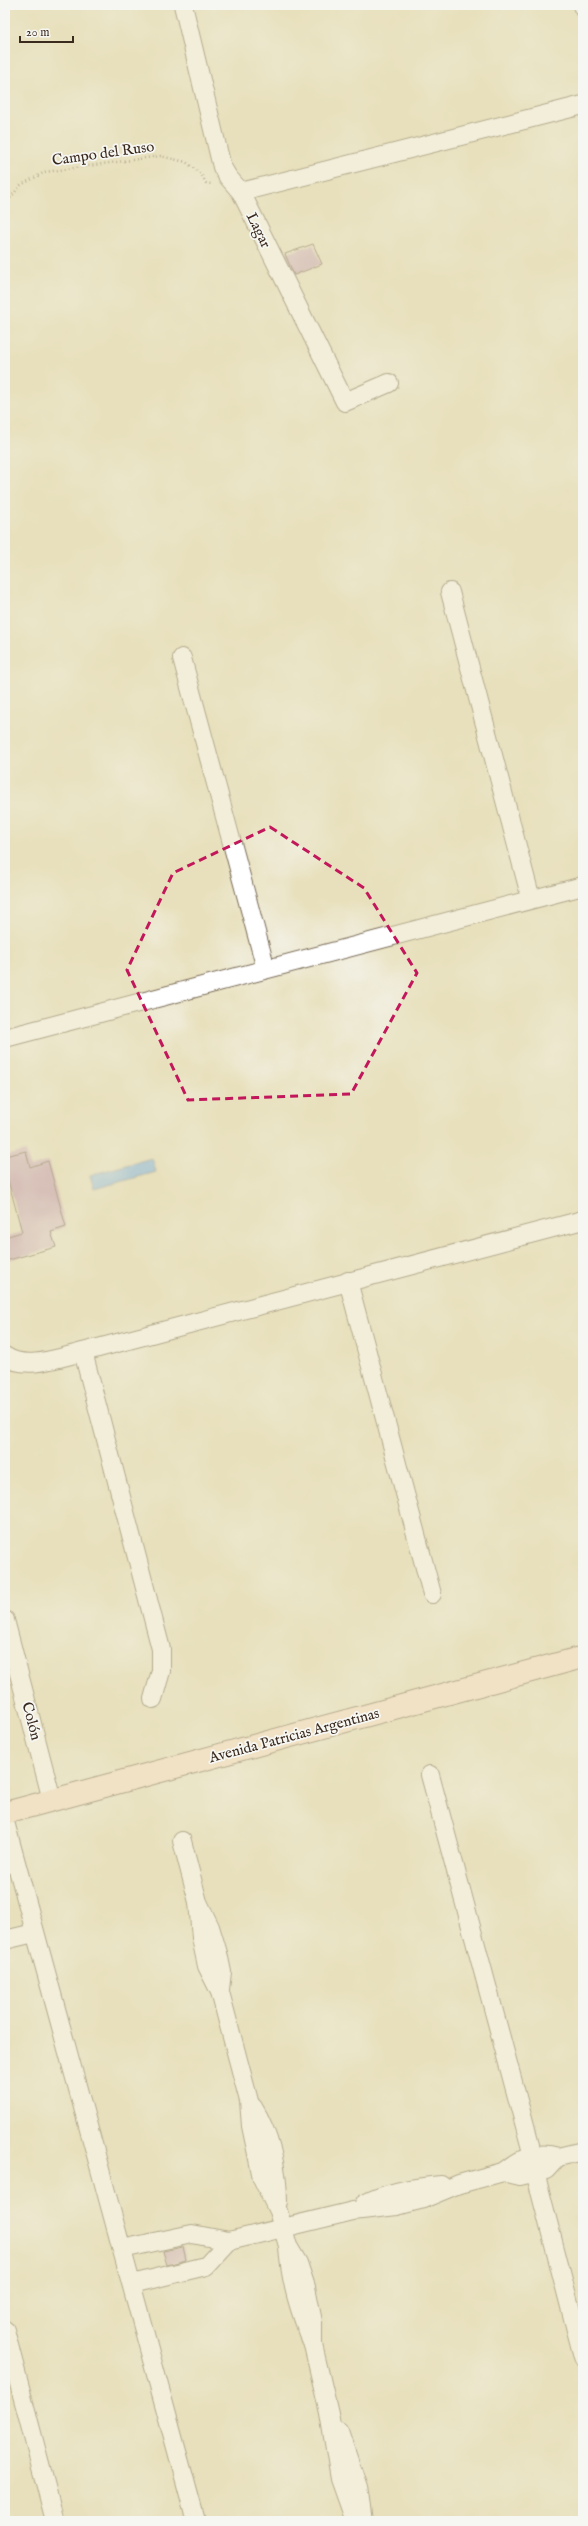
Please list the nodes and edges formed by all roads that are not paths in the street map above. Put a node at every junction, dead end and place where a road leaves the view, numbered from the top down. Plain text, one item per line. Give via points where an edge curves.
1 (183, 5) edge
2 (582, 5) edge
3 (583, 8) edge
4 (583, 105) edge
5 (241, 192) junction
6 (389, 383) dead end
7 (450, 592) dead end
8 (182, 658) dead end
9 (583, 886) edge
10 (531, 899) junction
11 (266, 969) junction
12 (5, 1038) edge
13 (583, 1220) edge
14 (348, 1281) junction
15 (83, 1352) junction
16 (5, 1356) edge
17 (432, 1594) dead end
18 (5, 1620) edge
19 (583, 1657) edge
20 (153, 1699) dead end
21 (430, 1775) dead end
22 (52, 1800) junction
23 (5, 1812) edge
24 (5, 1822) edge
25 (182, 1841) dead end
26 (34, 1933) junction
27 (5, 1940) edge
28 (583, 2151) edge
29 (534, 2164) junction
30 (280, 2220) junction
31 (229, 2241) junction
32 (122, 2249) junction
33 (132, 2284) junction
34 (5, 2330) edge
35 (583, 2357) edge
36 (329, 2413) junction
37 (55, 2521) edge
38 (196, 2521) edge
39 (355, 2521) edge
40 (363, 2521) edge

1 - 5 street, Lagar via 222,167
2 - 3 street
4 - 5 street
5 - 6 street, Lagar via 345,402
7 - 10 street
8 - 11 street
9 - 10 street
10 - 11 street
11 - 12 street
13 - 14 street
14 - 15 street
14 - 17 street
15 - 16 street via 34,1363
15 - 20 street via 161,1649 161,1671
18 - 22 street, Colón
19 - 22 street, Avenida Patricias Argentinas
21 - 29 street
22 - 23 street, Avenida Patricias Argentinas
24 - 26 street
25 - 30 street via 198,1902 210,1927 218,1953 222,1972 220,1992 249,2101 265,2131 275,2172
26 - 27 street
26 - 32 street
28 - 29 street via 558,2158 545,2153
29 - 30 street via 517,2160 503,2172 460,2184 414,2188 391,2194 353,2210
29 - 35 street
30 - 31 street
30 - 36 street via 288,2246 291,2282 313,2345
31 - 32 street via 192,2234
31 - 33 street via 206,2266
32 - 33 street
33 - 38 street
34 - 37 street
36 - 39 street via 340,2478
36 - 40 street via 349,2457 358,2487

